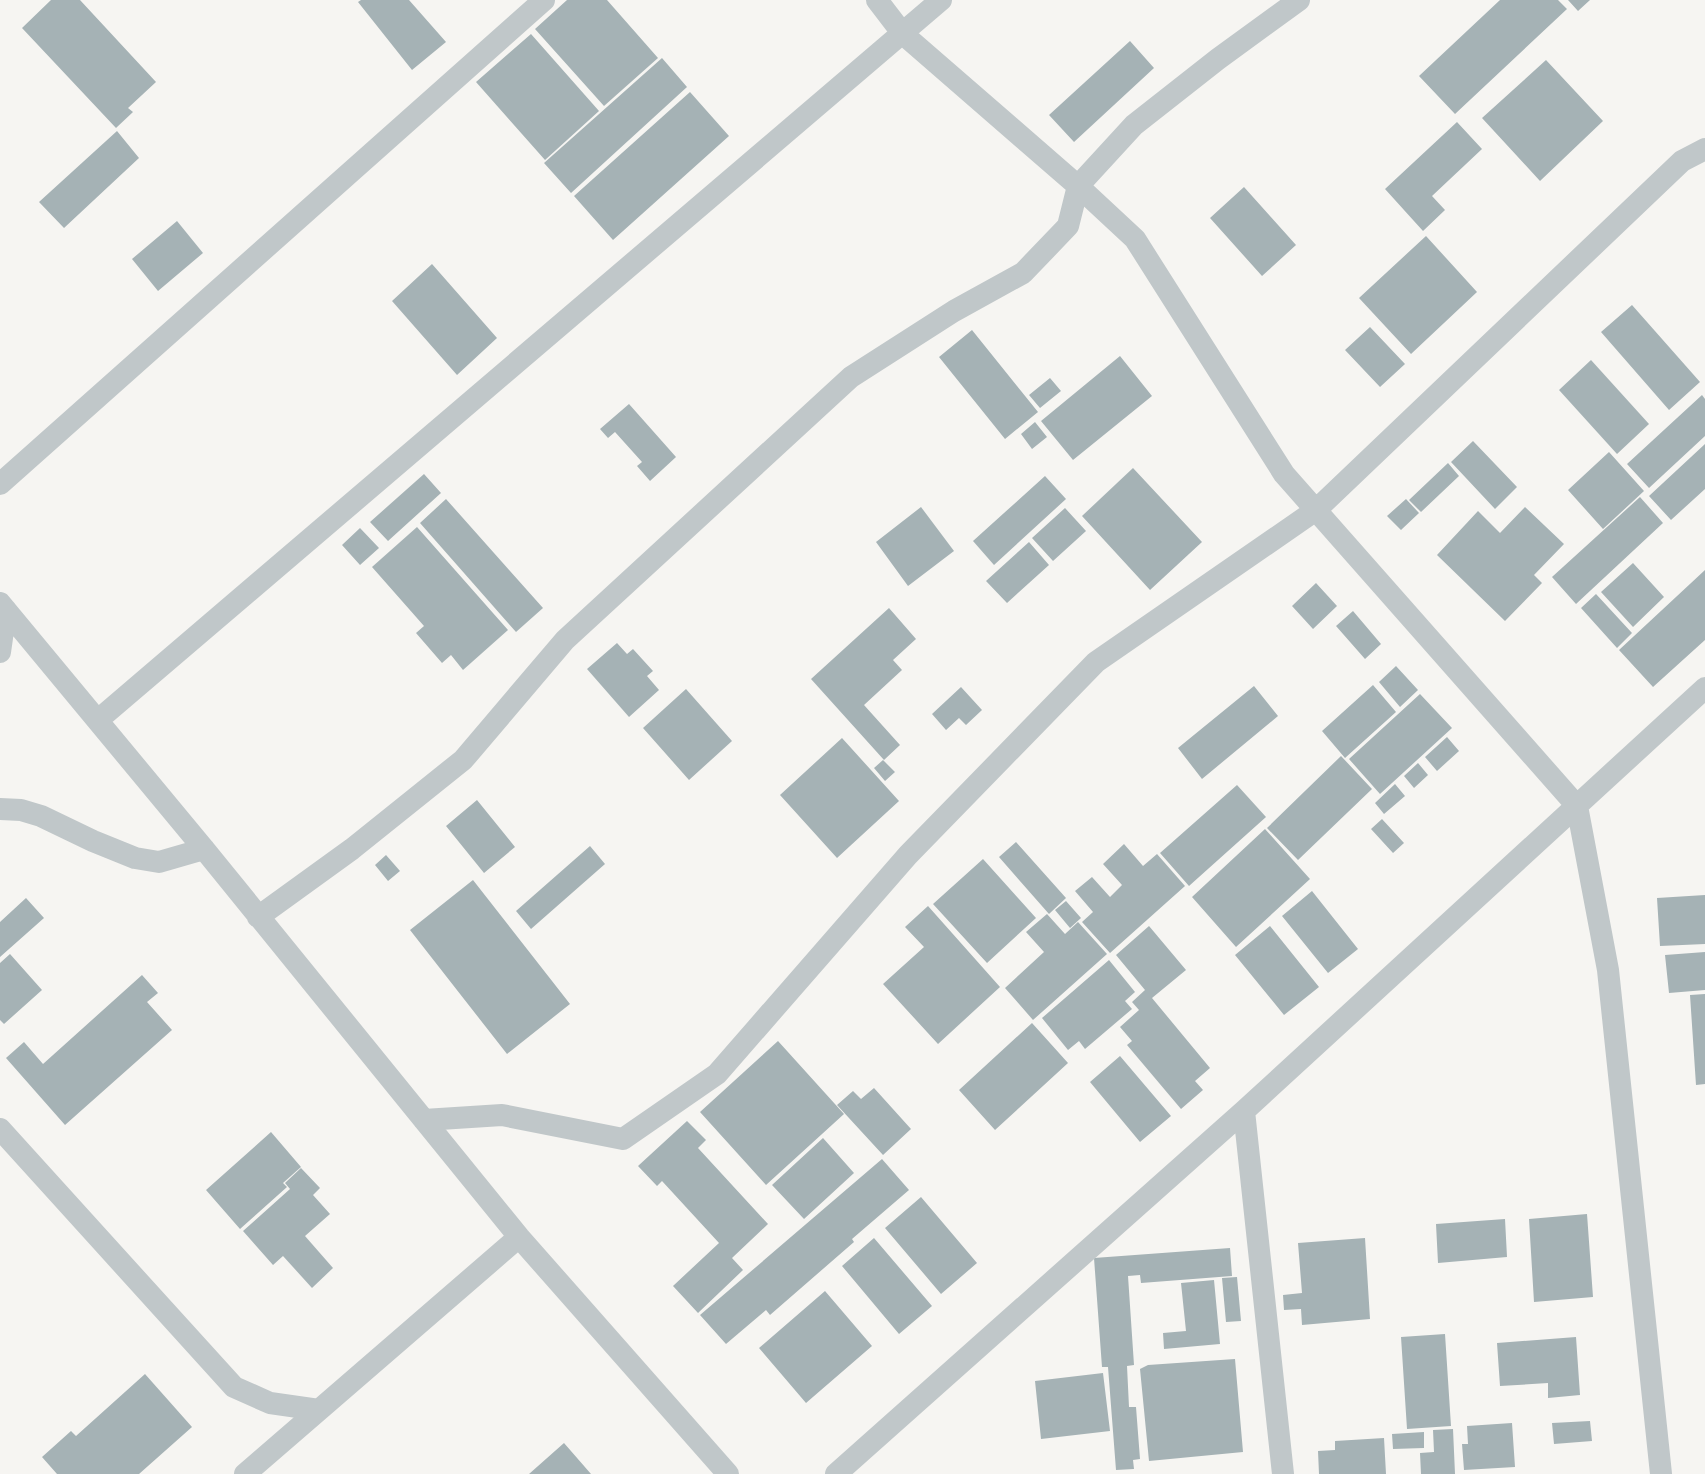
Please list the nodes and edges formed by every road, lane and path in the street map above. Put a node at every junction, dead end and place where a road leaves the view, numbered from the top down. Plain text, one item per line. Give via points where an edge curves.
1 (544, 0) edge
2 (877, 0) edge
3 (941, 0) edge
4 (1299, 0) edge
5 (903, 34) junction
6 (1705, 149) edge
7 (1078, 186) junction
8 (0, 484) edge
9 (1316, 510) junction
10 (3, 607) edge
11 (0, 652) edge
12 (1705, 688) edge
13 (98, 720) junction
14 (1578, 806) junction
15 (0, 809) edge
16 (204, 849) junction
17 (258, 917) junction
18 (1244, 1111) junction
19 (424, 1120) junction
20 (0, 1129) edge
21 (519, 1236) junction
22 (320, 1410) junction
23 (245, 1474) edge
24 (728, 1474) edge
25 (836, 1474) edge
26 (1283, 1474) edge
27 (1661, 1474) edge

1 - 8 street
2 - 5 street
3 - 5 street
4 - 7 street via 1134,125
5 - 7 street
5 - 13 street
6 - 9 street via 1682,161
7 - 9 street via 1135,239 1284,474
7 - 17 street via 1068,226 1023,273 954,311 851,377 565,640 462,760 352,849
9 - 14 street
9 - 19 street via 1096,662 908,855 716,1074 642,1126 623,1138 502,1115
10 - 11 street
10 - 13 street
12 - 14 street
13 - 16 street
14 - 18 street
14 - 27 street via 1608,970
15 - 16 street via 21,810 41,816 135,858 159,862
16 - 17 street
17 - 19 street
18 - 25 street
18 - 26 street
19 - 21 street
20 - 22 street via 234,1387 270,1403
21 - 22 street
21 - 24 street
22 - 23 street

